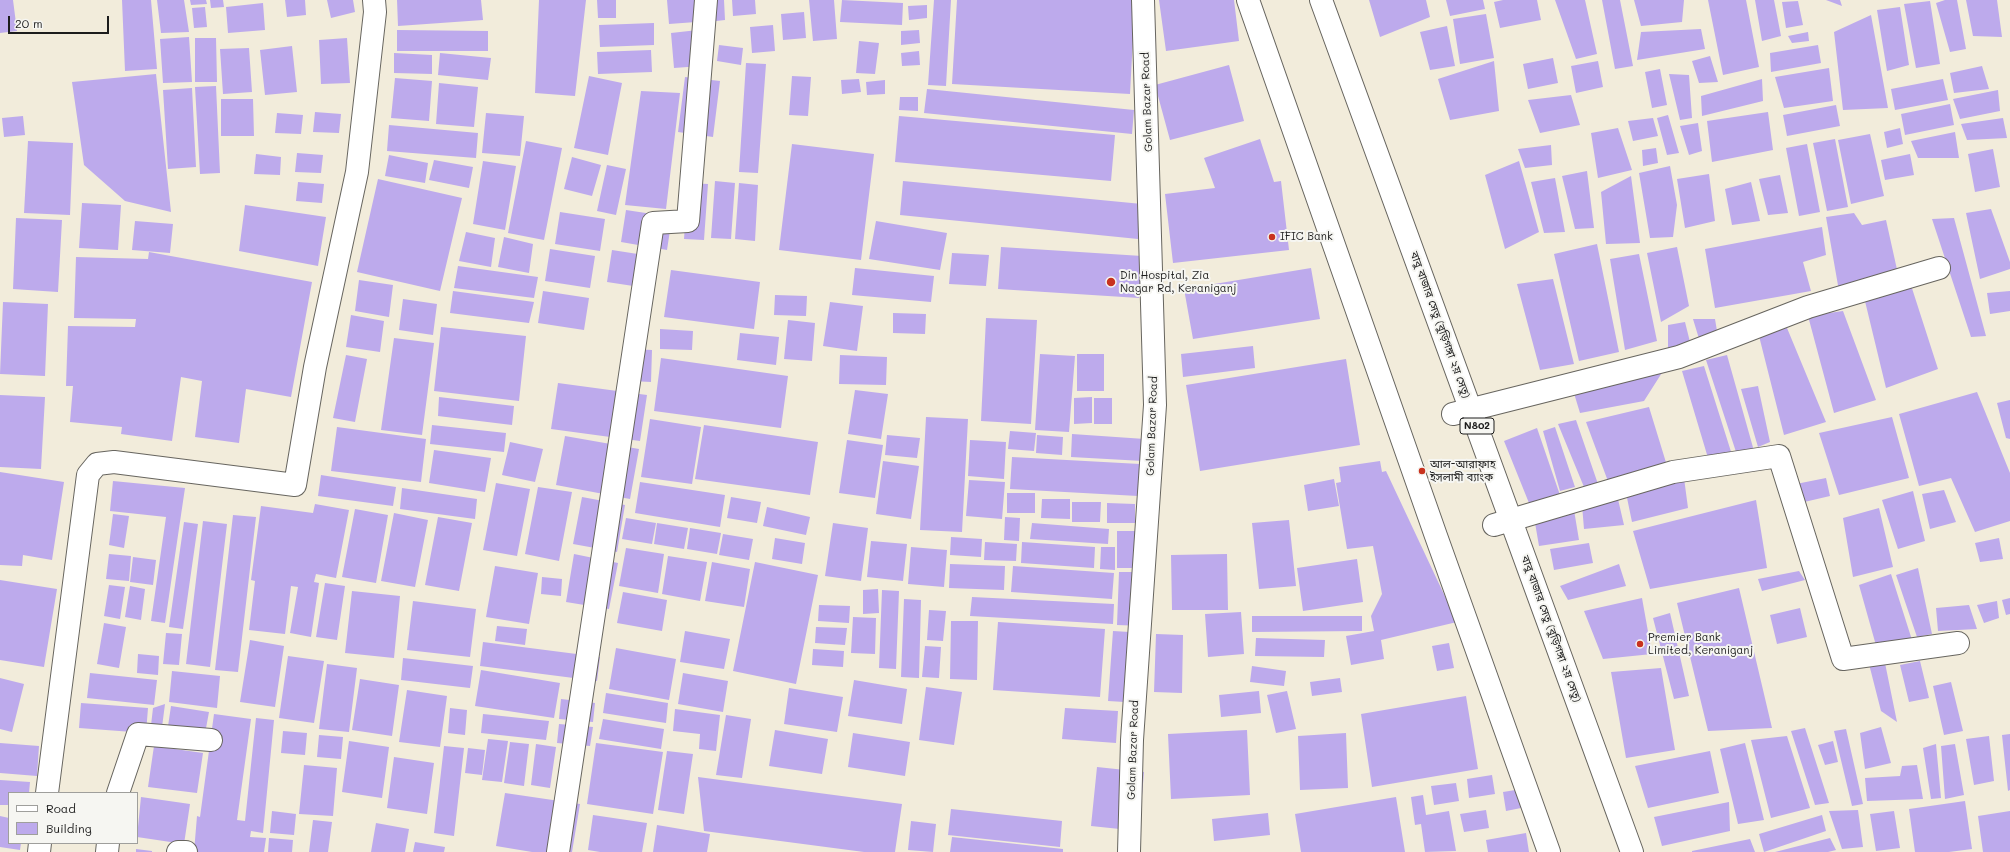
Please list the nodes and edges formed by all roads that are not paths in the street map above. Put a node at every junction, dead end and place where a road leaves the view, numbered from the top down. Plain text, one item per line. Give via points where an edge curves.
1 (374, 0) edge
2 (706, 0) edge
3 (1143, 0) edge
4 (1248, 0) edge
5 (1321, 0) edge
6 (1939, 268) dead end
7 (1453, 414) dead end
8 (1494, 525) dead end
9 (1958, 643) dead end
10 (211, 740) dead end
11 (46, 792) edge
12 (118, 792) edge
13 (178, 852) edge
14 (186, 852) edge
15 (558, 852) edge
16 (1129, 852) edge
17 (1549, 852) edge
18 (1632, 852) edge

1 - 11 main road via 375,12 357,172 315,367 295,485 114,462 97,464 88,475
2 - 15 main road via 688,221 652,223
3 - 16 main road, Golam Bazar Road via 1155,406 1132,740
4 - 17 main road
5 - 18 main road, বাবু বাজার সেতু (বুড়িগঙ্গা ২য় সেতু) / N802
6 - 7 main road via 1808,307 1679,357
8 - 9 main road via 1673,472 1779,456 1843,659
10 - 12 main road via 138,734
13 - 14 main road

